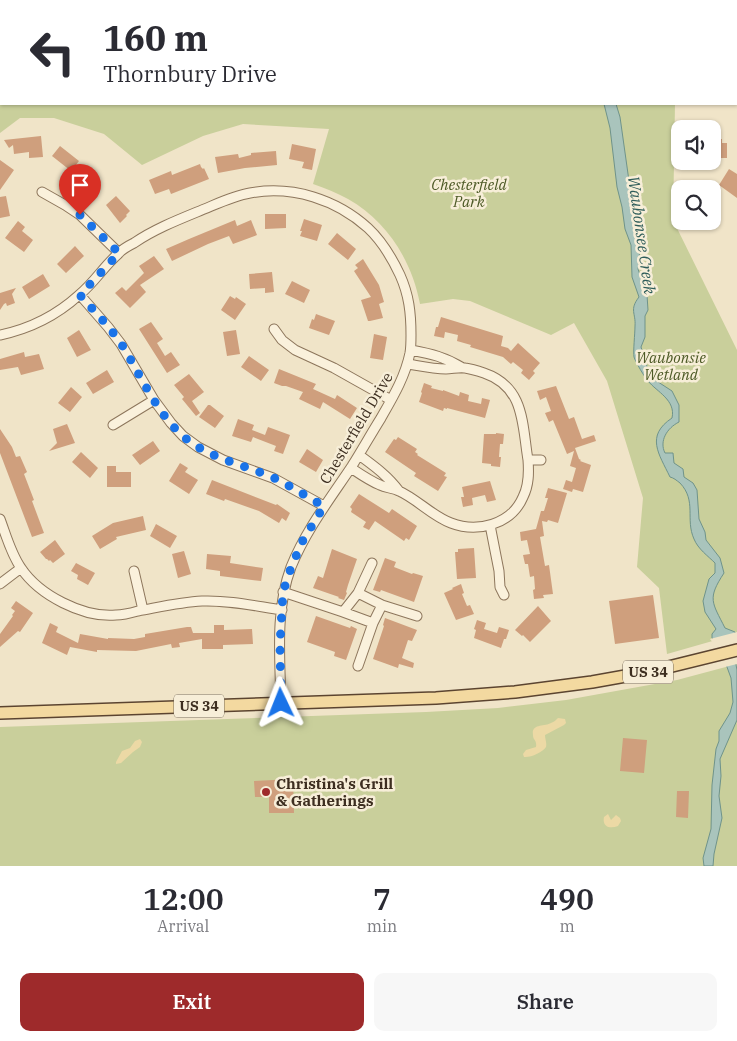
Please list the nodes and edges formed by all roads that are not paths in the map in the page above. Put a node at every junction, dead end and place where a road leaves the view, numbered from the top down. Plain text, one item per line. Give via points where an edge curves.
1 (42, 192) dead end
2 (119, 253) junction
3 (80, 295) junction
4 (274, 329) dead end
5 (0, 335) edge
6 (411, 350) junction
7 (408, 364) junction
8 (464, 368) junction
9 (154, 400) junction
10 (391, 400) junction
11 (113, 425) dead end
12 (359, 455) junction
13 (528, 460) junction
14 (540, 460) dead end
15 (351, 468) junction
16 (399, 491) junction
17 (324, 506) junction
18 (0, 519) edge
19 (490, 525) junction
20 (372, 563) dead end
21 (21, 568) junction
22 (134, 570) dead end
23 (0, 584) edge
24 (283, 592) junction
25 (358, 593) junction
26 (504, 595) dead end
27 (382, 605) junction
28 (143, 610) junction
29 (282, 610) junction
30 (343, 612) junction
31 (417, 616) dead end
32 (373, 623) junction
33 (737, 650) edge
34 (358, 666) dead end
35 (281, 703) junction
36 (0, 713) edge

1 - 2 street via 80,215
2 - 3 street, Chesterfield Drive
2 - 6 street, Chesterfield Drive via 167,225 233,197 273,191 320,198 359,220 389,253 409,300
3 - 5 street, Chesterfield Drive via 35,324
3 - 9 street via 121,344
4 - 10 street via 296,350
6 - 7 street, Chesterfield Drive
6 - 8 street via 449,359
7 - 8 street via 448,370
7 - 10 street, Chesterfield Drive
8 - 13 street via 495,377 515,397
9 - 11 street
9 - 17 street via 183,436 198,447 273,478
10 - 12 street, Chesterfield Drive
12 - 15 street, Chesterfield Drive
12 - 16 street via 385,474
13 - 14 street
13 - 19 street via 528,480 521,501 511,513
15 - 16 street
15 - 17 street, Chesterfield Drive
16 - 19 street via 448,522 472,528
17 - 24 street, Chesterfield Drive via 302,542
18 - 21 street
19 - 26 street
20 - 25 street
21 - 23 street
21 - 28 street via 44,592 83,611 116,616
22 - 28 street
24 - 29 street, Chesterfield Drive
24 - 30 street
25 - 27 street
25 - 30 street
27 - 31 street
27 - 32 street
28 - 29 street via 172,604 220,601
29 - 35 street, Chesterfield Drive
30 - 32 street
32 - 34 street
33 - 35 main road, US 34 via 648,672 515,692
35 - 36 main road, US 34

